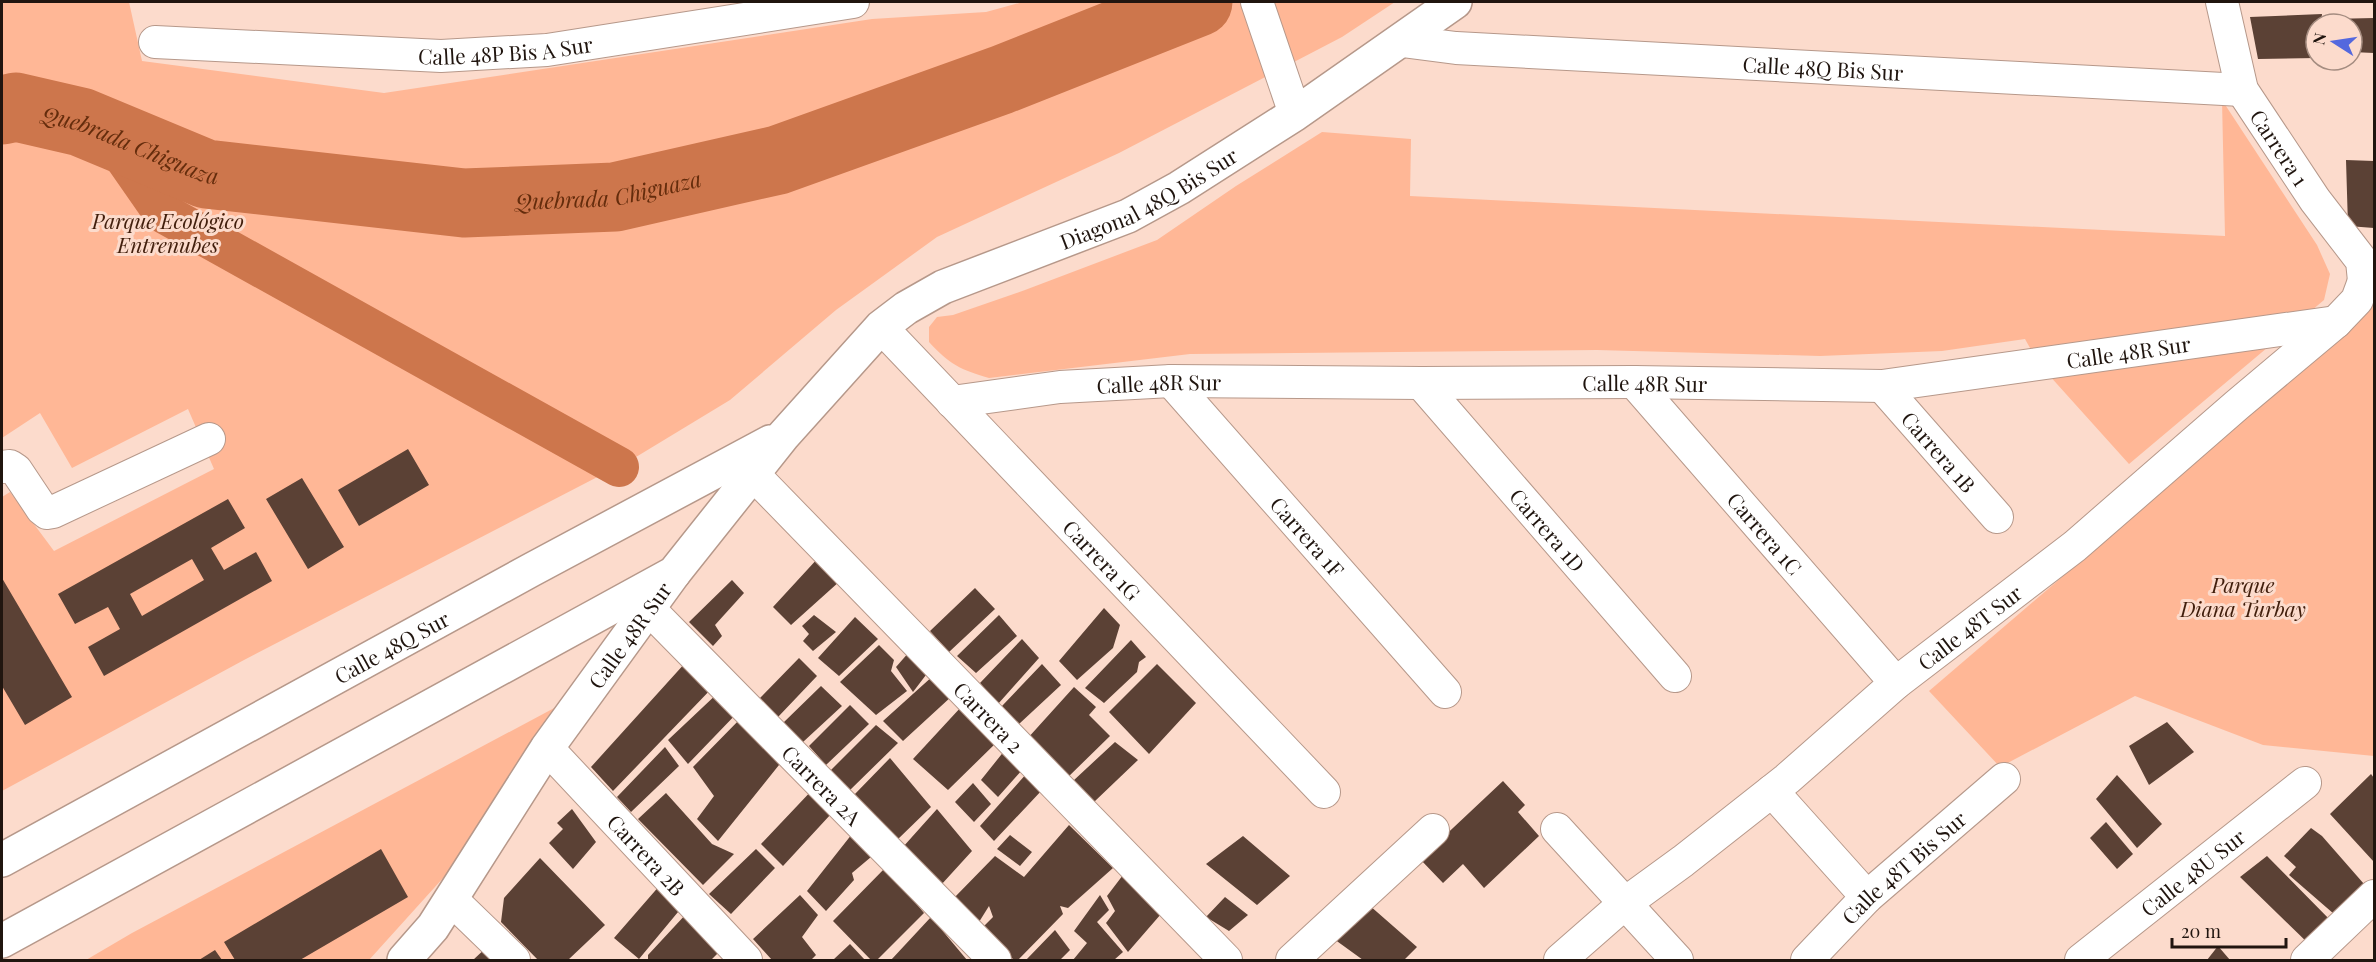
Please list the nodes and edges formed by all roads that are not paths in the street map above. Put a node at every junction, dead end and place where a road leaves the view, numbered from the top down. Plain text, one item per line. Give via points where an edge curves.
1 (853, 2) edge
2 (1455, 2) edge
3 (2222, 2) edge
4 (1261, 16) edge
5 (1402, 41) junction
6 (155, 42) dead end
7 (2242, 90) junction
8 (1295, 114) junction
9 (2369, 281) edge
10 (2336, 322) junction
11 (881, 327) junction
12 (1171, 381) junction
13 (1635, 382) junction
14 (1421, 383) junction
15 (1881, 386) junction
16 (952, 402) junction
17 (783, 436) junction
18 (209, 439) dead end
19 (2, 467) edge
20 (752, 473) junction
21 (1996, 517) dead end
22 (674, 573) junction
23 (648, 608) junction
24 (1675, 675) dead end
25 (1896, 684) junction
26 (1445, 692) dead end
27 (547, 748) junction
28 (2004, 779) dead end
29 (2305, 783) dead end
30 (1772, 791) junction
31 (1324, 792) dead end
32 (1557, 829) dead end
33 (1432, 830) dead end
34 (2, 860) edge
35 (2374, 896) edge
36 (1867, 897) junction
37 (452, 900) junction
38 (1624, 904) junction
39 (2, 941) edge
40 (404, 960) edge
41 (514, 960) edge
42 (746, 960) edge
43 (995, 960) edge
44 (1226, 960) edge
45 (1292, 960) edge
46 (1560, 960) edge
47 (1677, 960) edge
48 (1807, 960) edge
49 (2081, 960) edge
50 (2307, 960) edge

1 - 6 street, Calle 48P Bis A Sur via 547,50 500,53 428,56
2 - 5 main road, Diagonal 48Q Bis Sur
3 - 7 street, Carrera 1
4 - 8 street
5 - 7 street, Calle 48Q Bis Sur via 1468,49
5 - 8 main road, Diagonal 48Q Bis Sur
7 - 9 street, Carrera 1 via 2315,200 2362,261
8 - 11 main road, Diagonal 48Q Bis Sur via 1128,216 943,287
9 - 10 street, Calle 48T Sur
10 - 15 street, Calle 48R Sur
10 - 25 street, Calle 48T Sur via 2074,546
11 - 16 street, Carrera 1G
11 - 17 main road, Calle 48R Sur
12 - 14 street, Calle 48R Sur
12 - 16 street, Calle 48R Sur via 1060,387
12 - 26 street, Carrera 1F
13 - 14 street, Calle 48R Sur
13 - 15 street, Calle 48R Sur
13 - 25 street, Carrera 1C
14 - 24 street, Carrera 1D
15 - 21 street, Carrera 1B
16 - 31 street, Carrera 1G
17 - 20 main road, Calle 48R Sur
17 - 34 main road, Calle 48Q Sur
18 - 19 street via 47,513 16,470
20 - 22 main road, Calle 48R Sur
20 - 44 street, Carrera 2
22 - 23 main road, Calle 48R Sur
22 - 39 main road
23 - 27 main road, Calle 48R Sur
23 - 43 street, Carrera 2A
25 - 30 street, Calle 48T Sur
27 - 37 main road, Calle 48R Sur
27 - 42 street, Carrera 2B
28 - 36 street, Calle 48T Bis Sur
29 - 49 street, Calle 48U Sur
30 - 36 street
30 - 38 street, Calle 48T Sur
32 - 38 street
33 - 45 street
35 - 50 street
36 - 48 street, Calle 48T Bis Sur
37 - 40 main road, Calle 48R Sur
37 - 41 street
38 - 46 street, Calle 48T Sur
38 - 47 street

